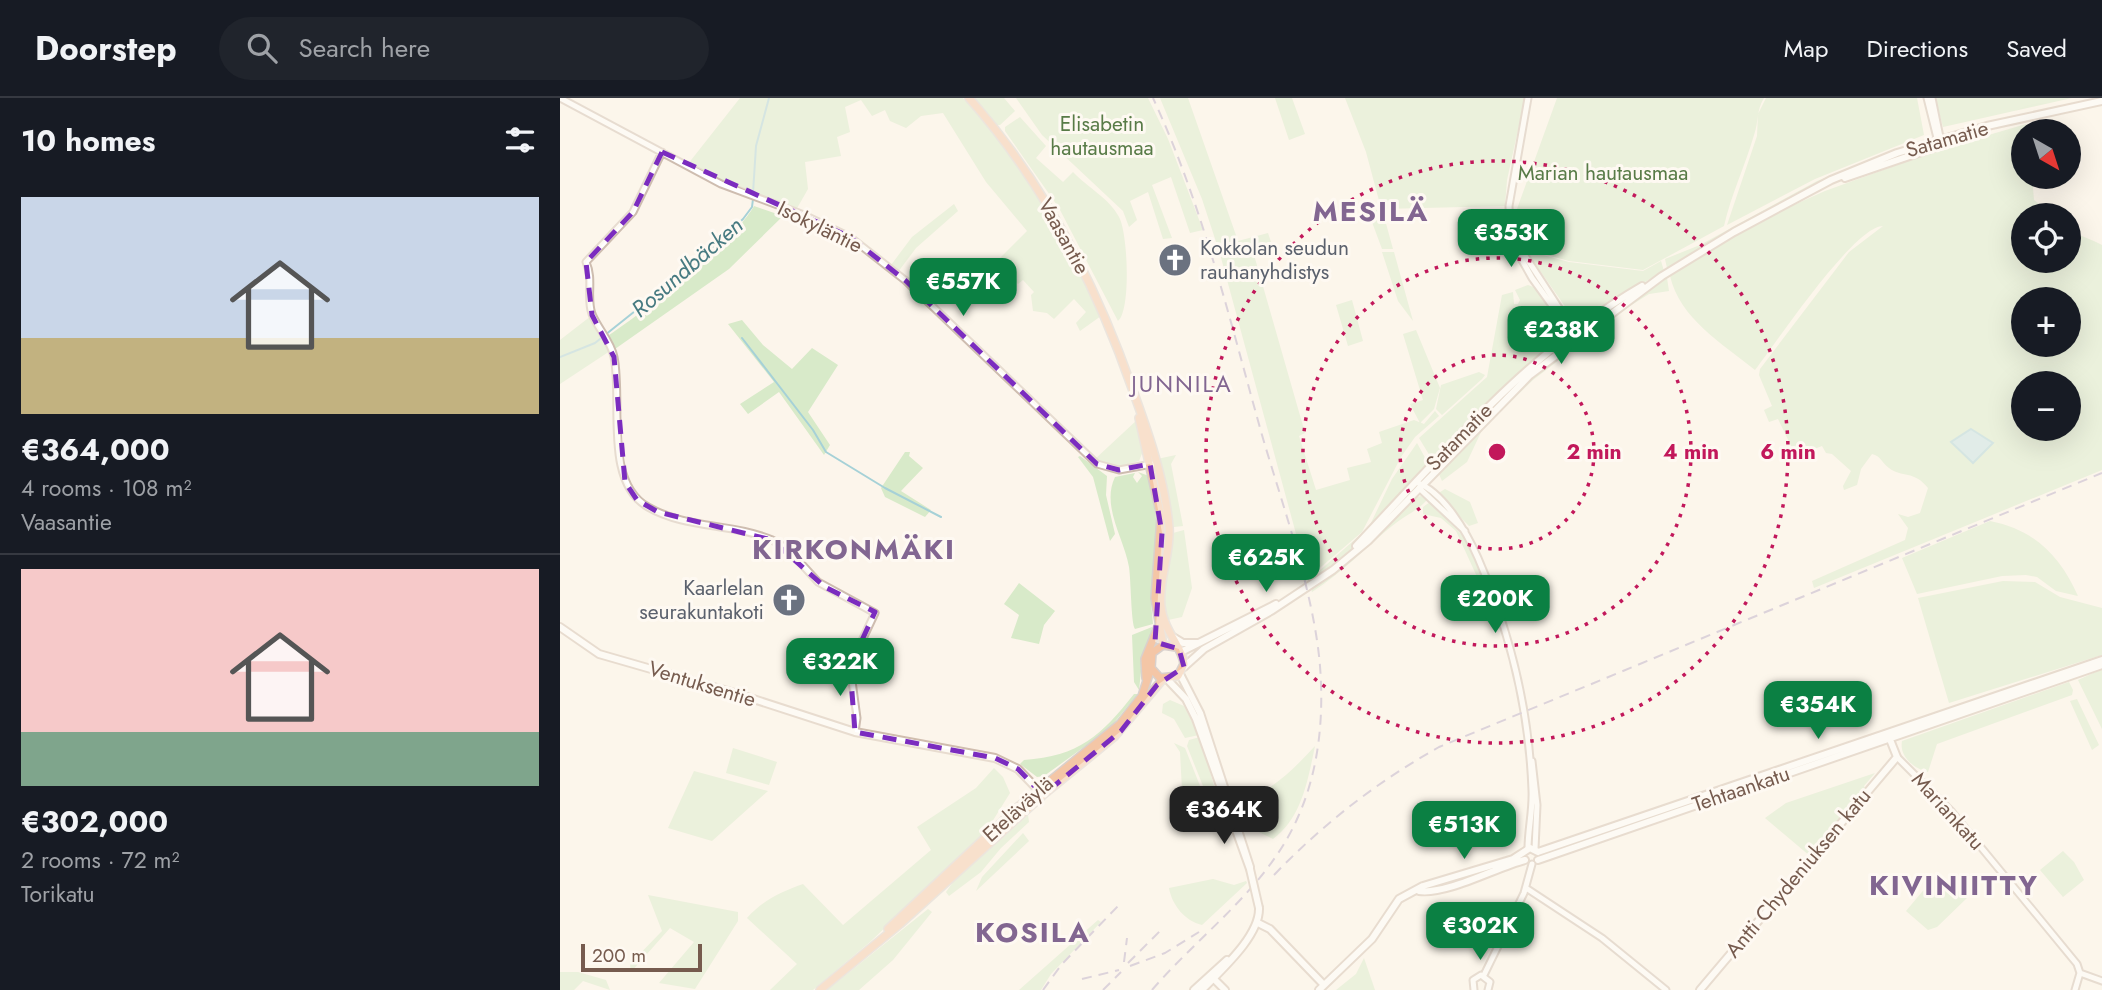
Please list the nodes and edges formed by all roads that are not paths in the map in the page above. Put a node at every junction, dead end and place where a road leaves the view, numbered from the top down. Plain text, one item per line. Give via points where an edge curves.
1 (969, 98) edge
2 (1528, 98) edge
3 (1930, 98) edge
4 (560, 99) edge
5 (2102, 103) edge
6 (1940, 141) junction
7 (662, 152) junction
8 (1574, 334) junction
9 (1153, 464) junction
10 (1419, 484) junction
11 (1291, 598) junction
12 (1158, 625) junction
13 (560, 628) edge
14 (1169, 632) junction
15 (1201, 643) junction
16 (1163, 645) junction
17 (1178, 650) junction
18 (2102, 660) edge
19 (2102, 665) edge
20 (1151, 668) junction
21 (1182, 671) junction
22 (1146, 679) junction
23 (1165, 679) junction
24 (855, 732) junction
25 (1889, 735) junction
26 (1897, 757) junction
27 (1040, 793) junction
28 (1532, 855) junction
29 (1250, 869) junction
30 (1526, 888) junction
31 (1258, 923) junction
32 (2080, 973) junction
33 (1484, 975) junction
34 (1211, 976) junction
35 (2102, 981) edge
36 (1322, 987) edge
37 (820, 990) edge
38 (1194, 990) edge
39 (1202, 990) edge
40 (1225, 990) edge
41 (1474, 990) edge
42 (1488, 990) edge
43 (1666, 990) edge
44 (1700, 990) edge
45 (2075, 990) edge

1 - 9 highway, Vaasantie via 1013,153 1096,293 1133,390
2 - 8 street via 1509,220 1520,248
3 - 6 street
4 - 7 street, Isokyläntie
5 - 6 main road, Satamatie
6 - 8 main road, Satamatie via 1814,189 1734,232
7 - 9 street, Isokyläntie via 745,194 831,227 887,265 1097,464 1119,470
7 - 24 street via 633,212 586,262 592,278 592,315 614,357 624,476 637,499 658,512 767,538 788,549 825,587 875,613 850,666
8 - 10 main road, Satamatie
9 - 12 highway, Vaasantie via 1162,525 1155,592
9 - 14 highway, Vaasantie via 1169,528 1161,602
10 - 11 main road, Satamatie via 1368,541
10 - 28 street via 1454,514 1506,626 1520,680 1536,789
11 - 15 main road, Satamatie
11 - 21 main road, Satamatie via 1204,649
12 - 16 highway, Vaasantie
12 - 22 highway via 1145,656
13 - 24 main road, Ventuksentie via 599,654
14 - 15 main road via 1182,643
14 - 17 highway, Vaasantie
15 - 17 main road, Satamatie
16 - 17 highway
16 - 20 highway via 1152,653
17 - 21 highway
18 - 25 main road, Tehtaankatu
19 - 25 main road, Tehtaankatu
20 - 22 highway, Eteläväylä
20 - 23 highway
21 - 23 highway
21 - 29 main road
22 - 27 highway, Eteläväylä via 1140,700 1120,724
23 - 27 highway, Eteläväylä via 1121,731
23 - 29 main road via 1186,699 1196,719
24 - 27 main road, Ventuksentie via 995,758 1018,769
25 - 26 main road, Mariankatu
25 - 28 main road, Tehtaankatu
26 - 32 street, Mariankatu via 1955,815
26 - 44 main road, Antti Chydeniuksen katu
27 - 37 highway, Eteläväylä
28 - 30 street
28 - 36 main road, Tehtaankatu via 1475,878 1396,901 1377,934
29 - 31 main road, bridge
30 - 33 street
30 - 43 street via 1602,938
31 - 34 main road
31 - 36 main road via 1270,929
32 - 35 street
32 - 45 street
33 - 41 street via 1474,978
33 - 42 street via 1490,982
34 - 38 main road
34 - 39 main road
34 - 40 main road

